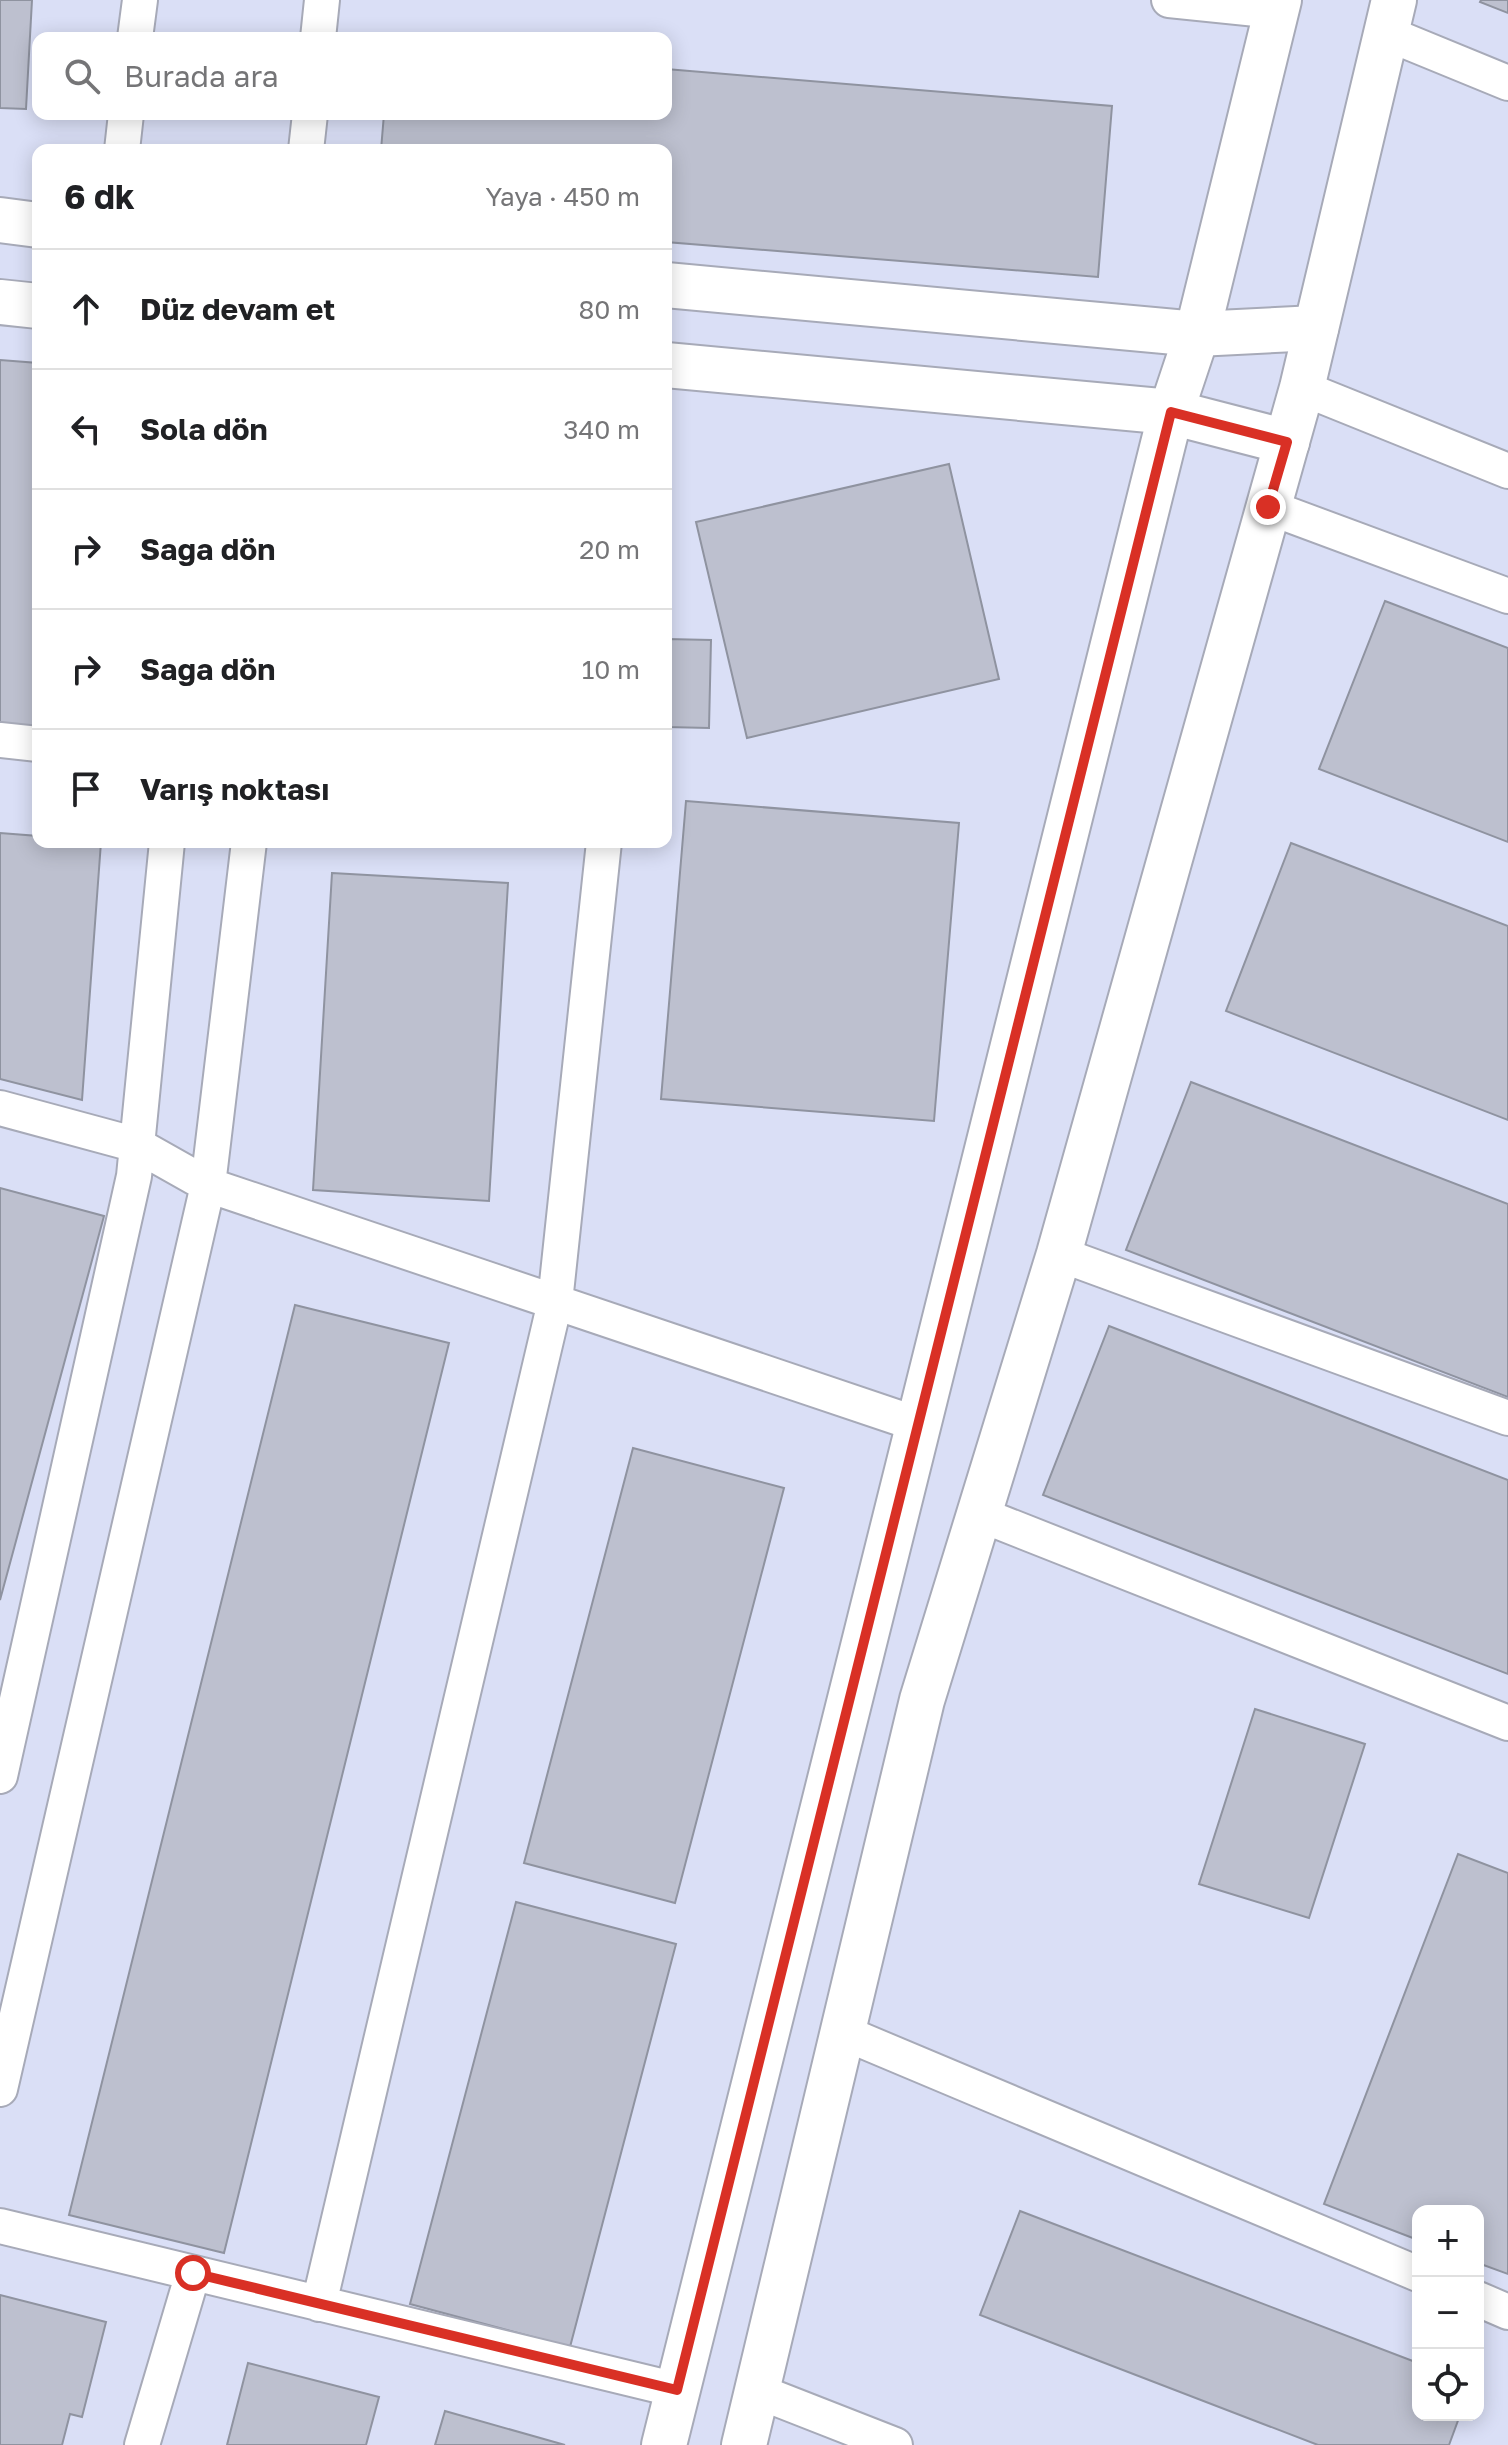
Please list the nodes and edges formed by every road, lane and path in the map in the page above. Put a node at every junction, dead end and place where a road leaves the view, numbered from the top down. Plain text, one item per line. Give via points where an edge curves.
1 (140, 0) edge
2 (322, 0) edge
3 (1169, 0) edge
4 (1278, 5) edge
5 (1390, 17) edge
6 (136, 32) edge
7 (319, 32) edge
8 (1508, 83) edge
9 (125, 120) edge
10 (309, 120) edge
11 (123, 144) edge
12 (307, 144) edge
13 (0, 220) edge
14 (32, 224) edge
15 (672, 286) edge
16 (0, 302) edge
17 (32, 305) edge
18 (1316, 328) junction
19 (1197, 334) junction
20 (672, 366) edge
21 (1302, 388) junction
22 (1171, 412) junction
23 (1287, 442) junction
24 (1508, 471) edge
25 (1268, 507) junction
26 (1508, 596) edge
27 (0, 740) edge
28 (32, 743) edge
29 (166, 848) edge
30 (248, 848) edge
31 (596, 848) edge
32 (0, 1108) edge
33 (137, 1145) junction
34 (208, 1185) junction
35 (1059, 1254) junction
36 (555, 1302) junction
37 (1508, 1418) edge
38 (917, 1424) junction
39 (979, 1514) junction
40 (1508, 1723) edge
41 (0, 1776) edge
42 (842, 2032) junction
43 (0, 2089) edge
44 (0, 2226) edge
45 (1412, 2271) edge
46 (193, 2273) junction
47 (1484, 2302) edge
48 (319, 2304) junction
49 (1508, 2312) edge
50 (677, 2390) junction
51 (757, 2391) junction
52 (142, 2445) edge
53 (664, 2445) edge
54 (744, 2445) edge
55 (895, 2445) edge

1 - 6 street
2 - 7 street
3 - 4 street
4 - 19 main road
5 - 8 street
5 - 18 main road
9 - 11 street
10 - 12 street
13 - 14 main road
15 - 19 main road
16 - 17 main road
18 - 19 main road
18 - 21 main road
19 - 22 main road
20 - 22 main road
21 - 23 main road
21 - 24 street
22 - 23 main road
22 - 38 main road
23 - 25 main road
25 - 26 street
25 - 35 main road
27 - 28 street
29 - 33 street
30 - 34 street
31 - 36 street
32 - 33 street
33 - 34 street
33 - 41 street
34 - 36 street
34 - 43 street
35 - 37 street
35 - 39 main road
36 - 38 street
36 - 48 street
38 - 50 main road
39 - 40 street
39 - 42 main road via 922,1700
42 - 45 street
42 - 51 main road
44 - 46 street
46 - 48 street
46 - 52 street
47 - 49 street
48 - 50 street
50 - 53 main road
51 - 54 main road
51 - 55 street

